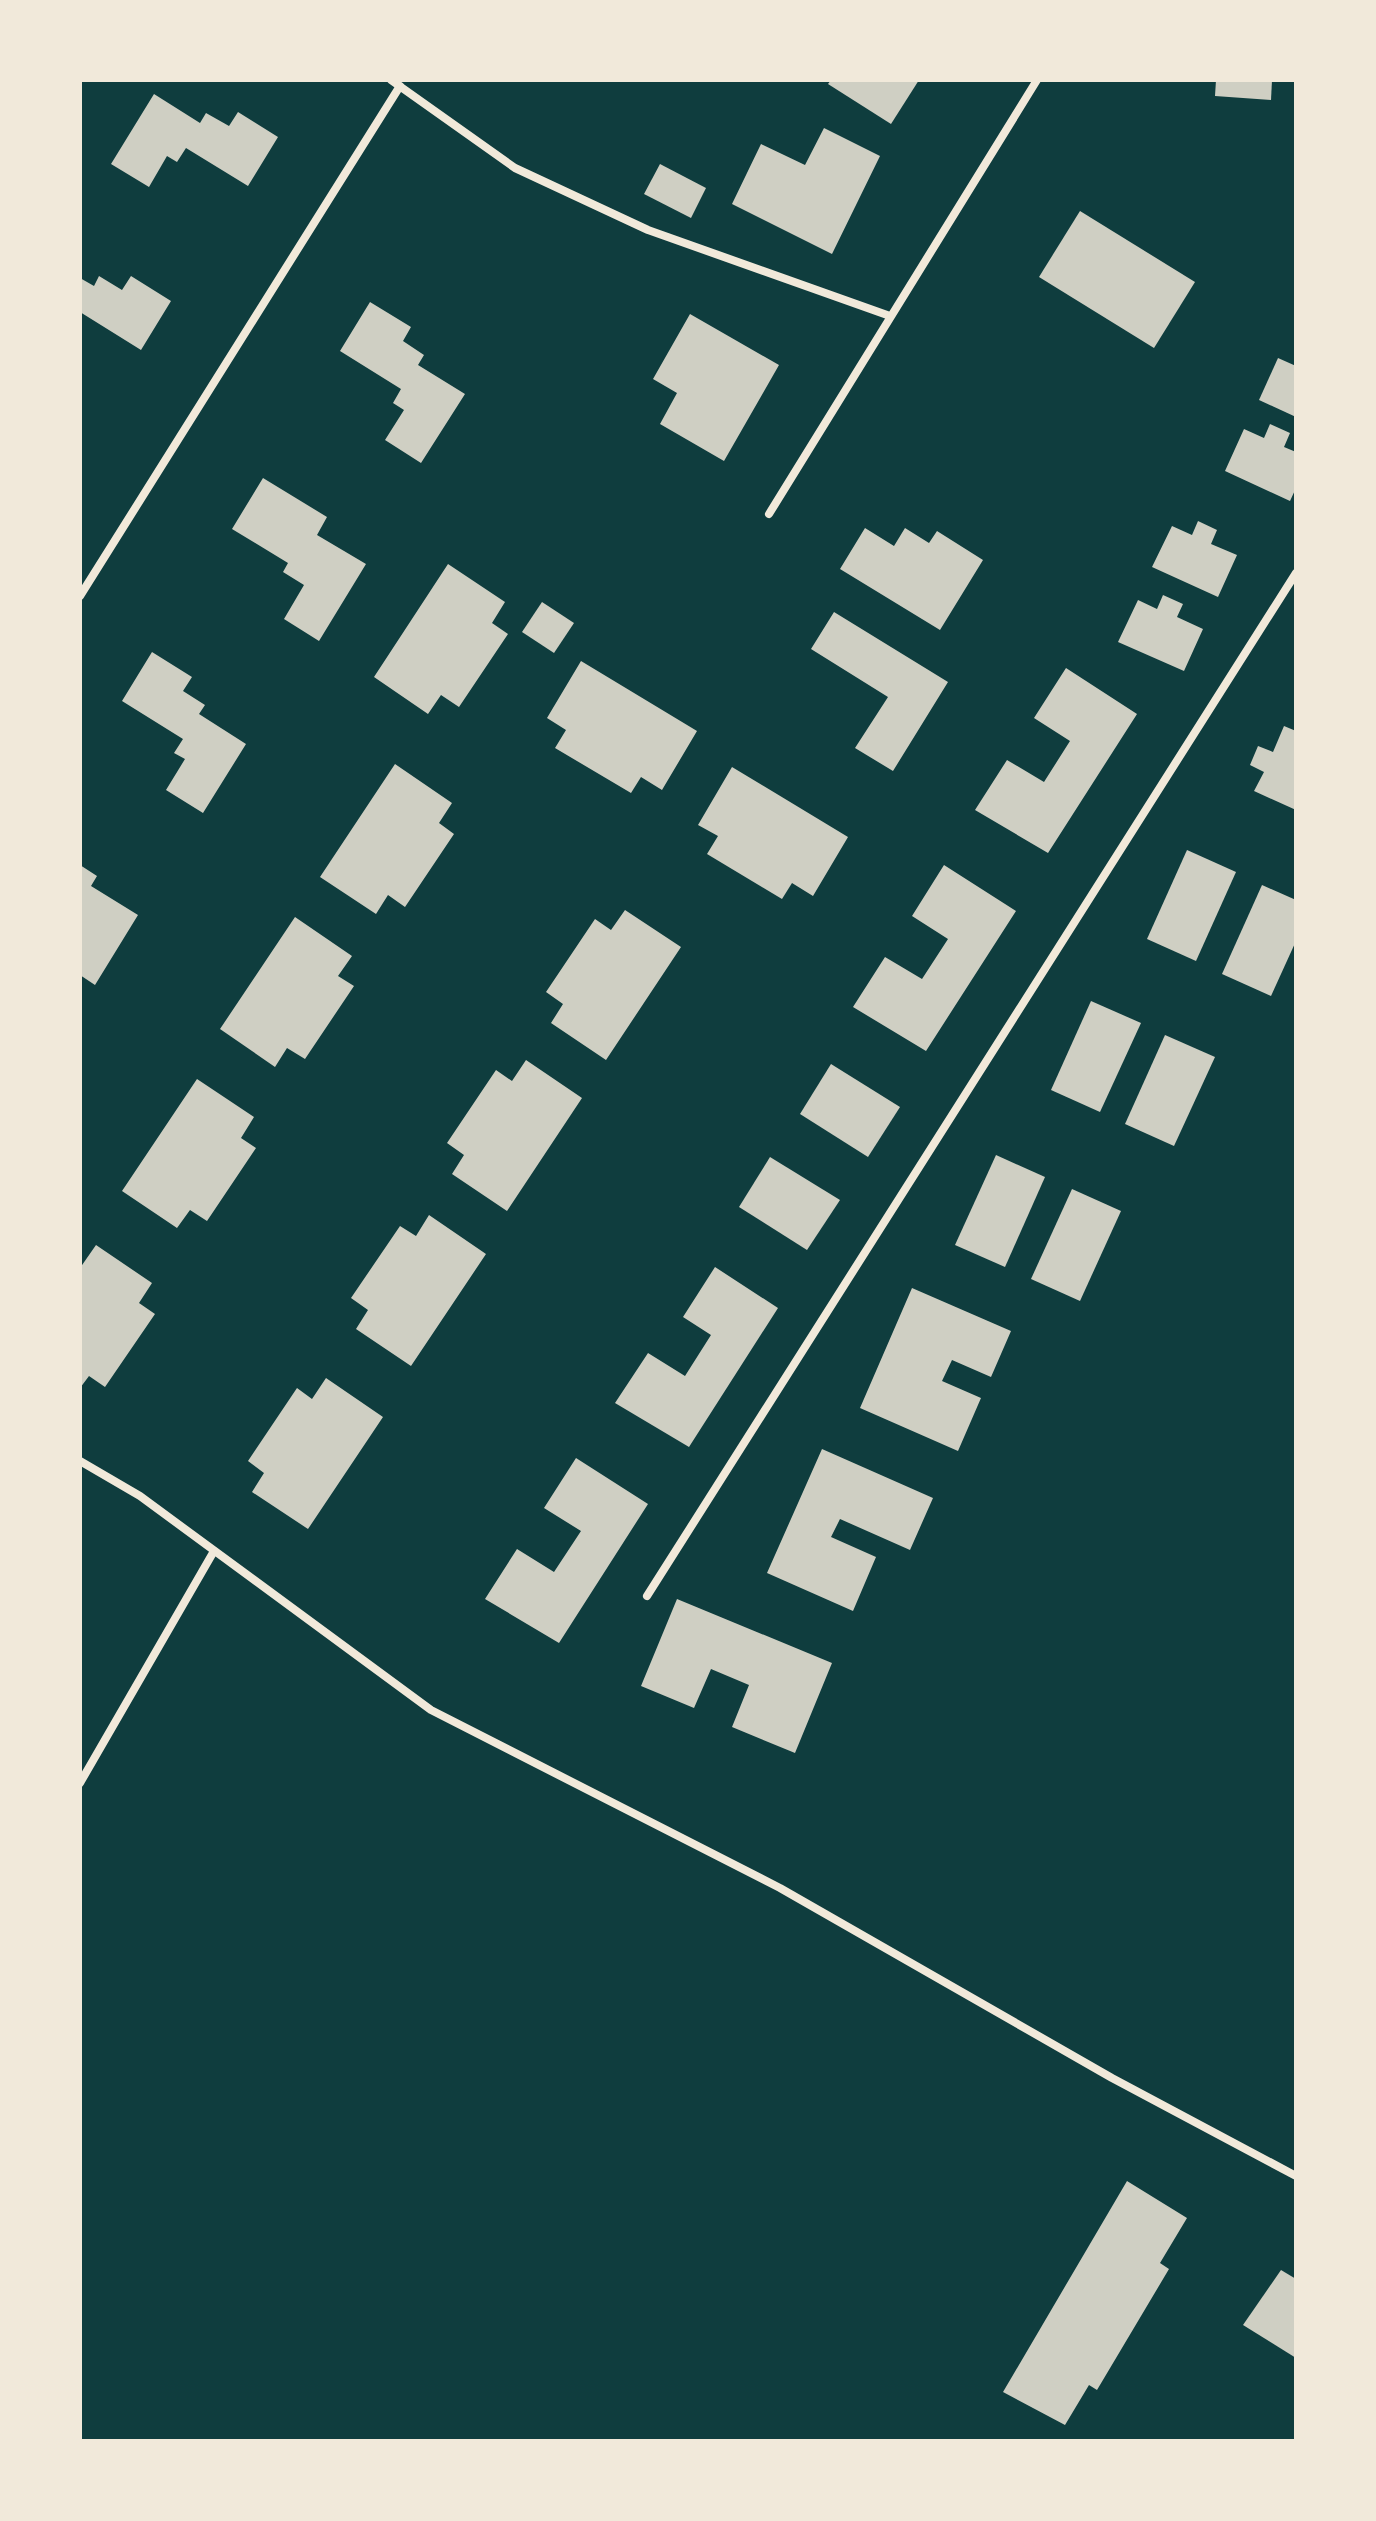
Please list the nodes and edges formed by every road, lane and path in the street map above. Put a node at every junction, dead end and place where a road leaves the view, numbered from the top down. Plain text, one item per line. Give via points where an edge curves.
1 (391, 80) edge
2 (1037, 80) edge
3 (400, 86) junction
4 (890, 316) junction
5 (769, 514) dead end
6 (1296, 573) edge
7 (80, 596) edge
8 (80, 1461) edge
9 (214, 1551) junction
10 (647, 1596) dead end
11 (80, 1783) edge
12 (1296, 2176) edge

1 - 3 street
2 - 4 street
3 - 4 street via 515,168 648,230
3 - 7 street
4 - 5 street
6 - 10 street
8 - 9 street via 140,1496
9 - 11 street
9 - 12 street via 431,1710 780,1888

